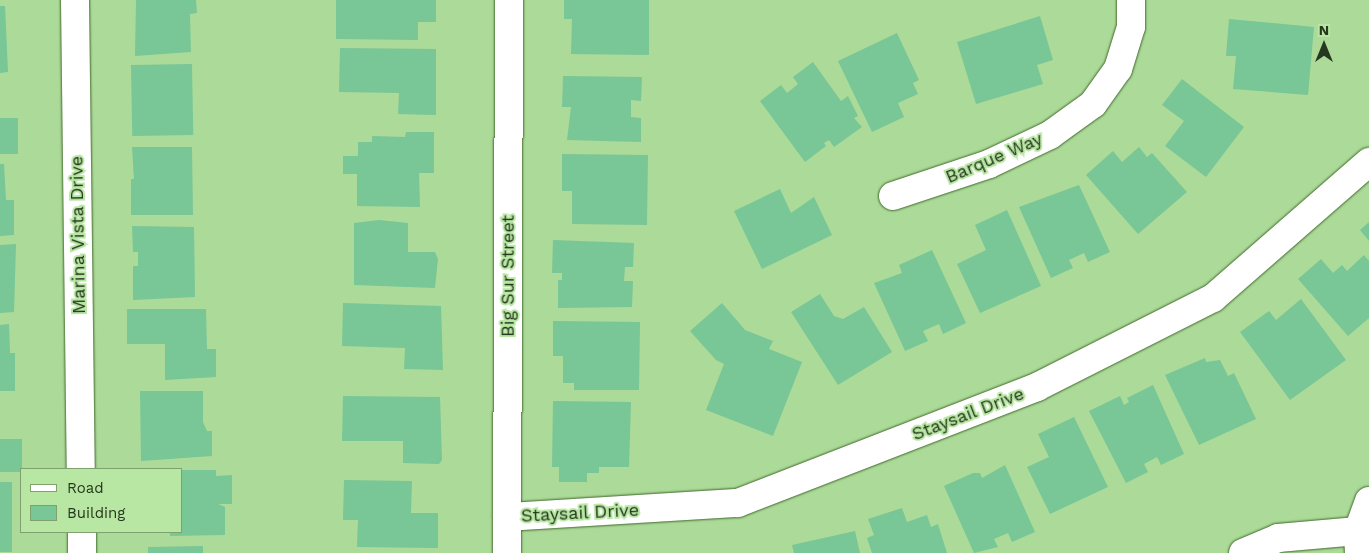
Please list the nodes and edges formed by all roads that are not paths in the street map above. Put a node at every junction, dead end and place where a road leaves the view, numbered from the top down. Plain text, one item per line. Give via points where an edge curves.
1 (75, 0) edge
2 (510, 0) edge
3 (1131, 0) edge
4 (1369, 162) edge
5 (893, 196) dead end
6 (81, 468) edge
7 (1369, 501) edge
8 (507, 517) junction
9 (82, 533) edge
10 (1358, 542) edge
11 (82, 553) edge
12 (507, 553) edge
13 (1243, 553) edge

1 - 6 street, Marina Vista Drive
2 - 8 street, Big Sur Street
3 - 5 street, Barque Way via 1131,27 1118,69 1093,104 1050,135 989,164
4 - 8 street, Staysail Drive via 1213,298 1037,387 738,503
7 - 10 street
8 - 12 street, Big Sur Street
9 - 11 street
10 - 13 street via 1278,538

